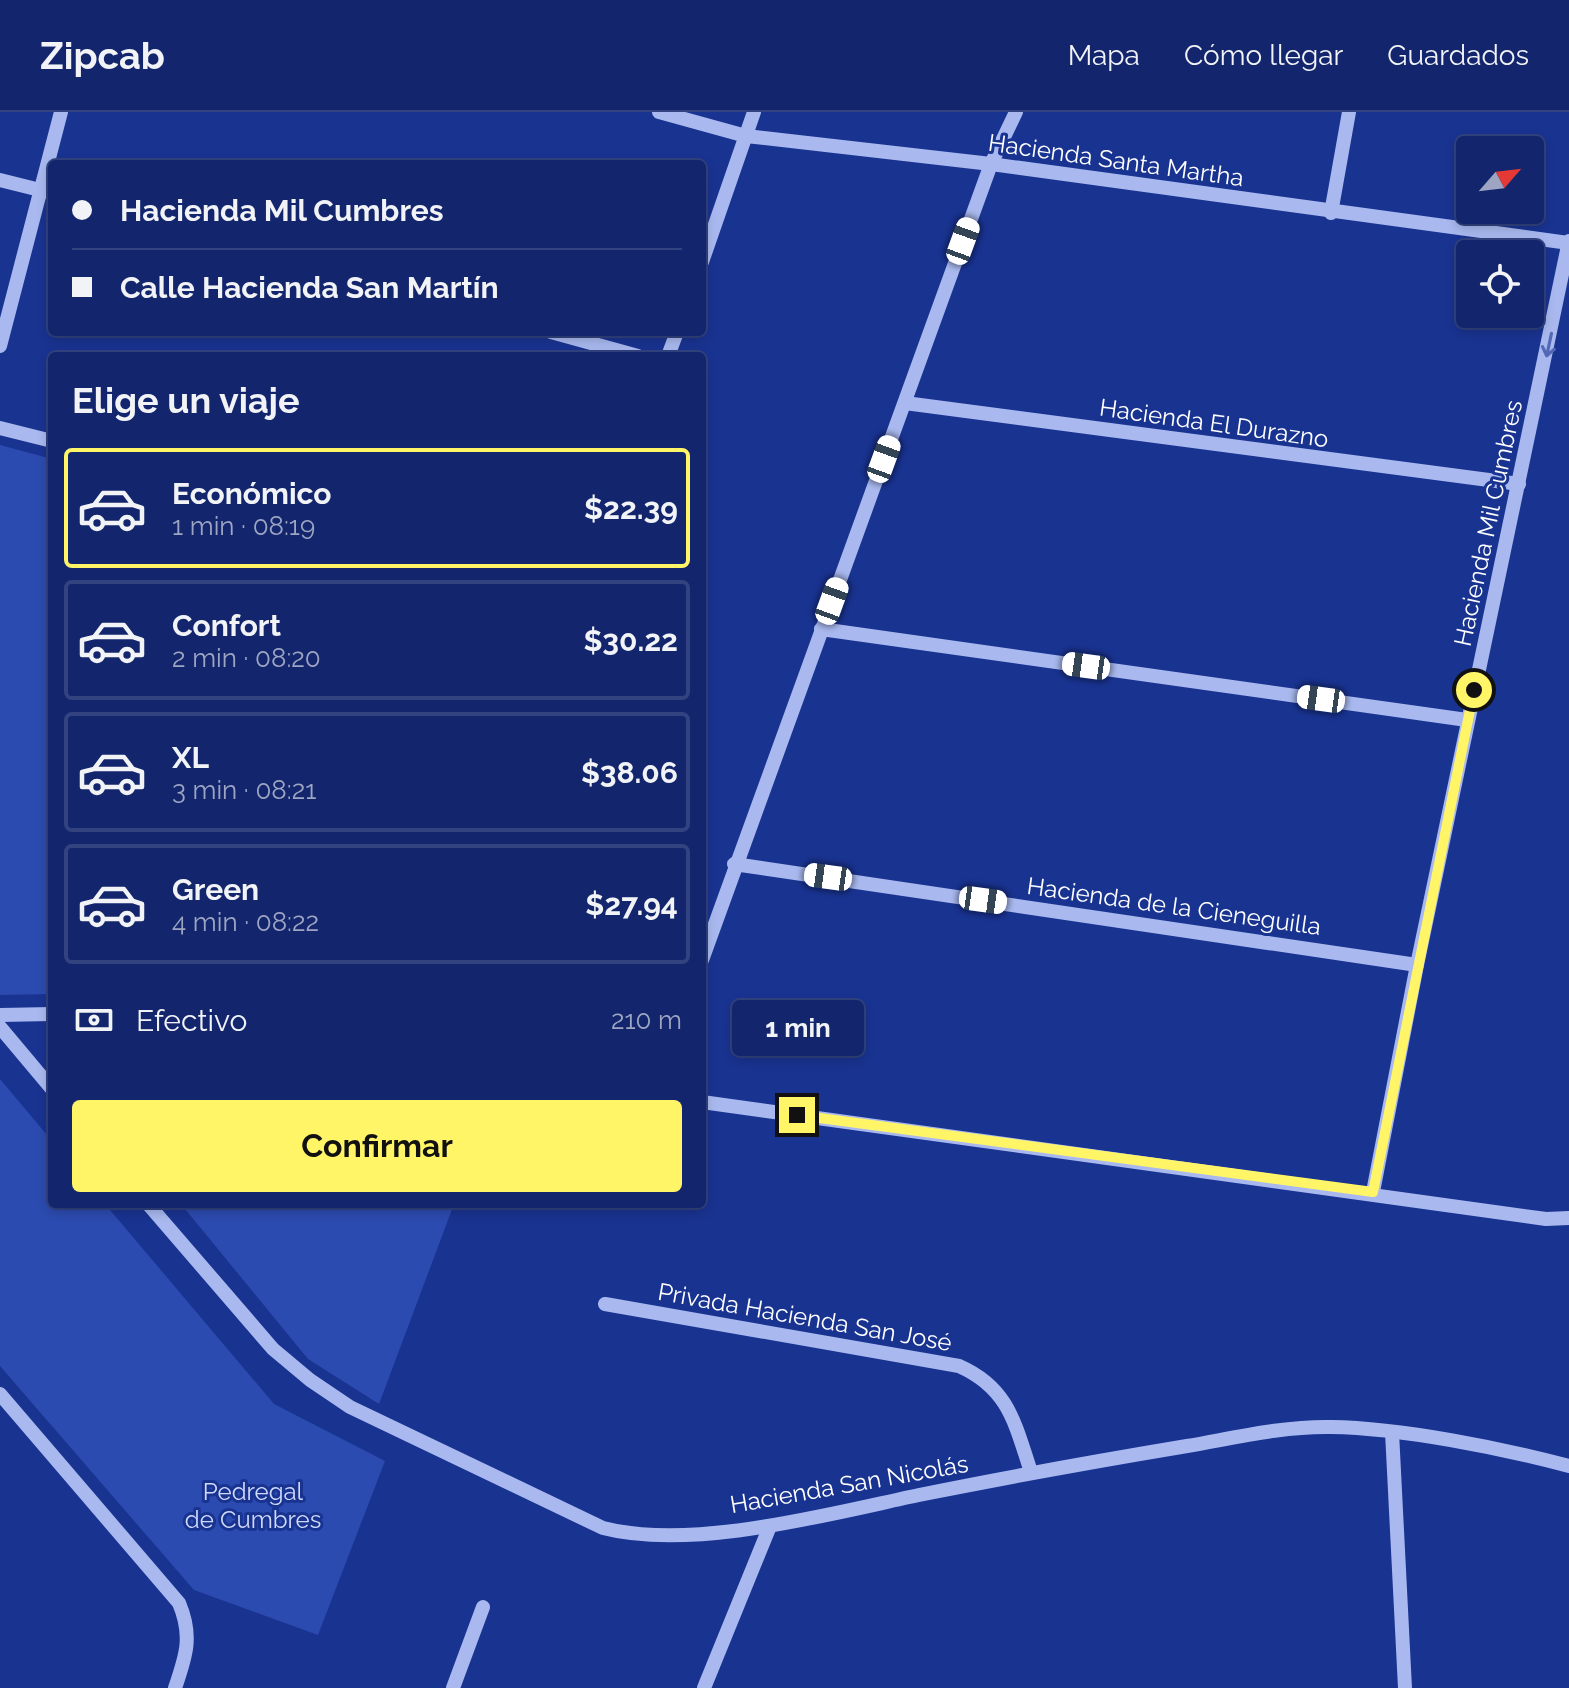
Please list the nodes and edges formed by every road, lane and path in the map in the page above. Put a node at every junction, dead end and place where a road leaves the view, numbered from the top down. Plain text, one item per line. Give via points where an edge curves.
1 (61, 112) edge
2 (659, 112) edge
3 (754, 112) edge
4 (1016, 112) edge
5 (1349, 112) edge
6 (746, 136) junction
7 (52, 160) edge
8 (991, 164) junction
9 (0, 180) edge
10 (46, 192) edge
11 (1331, 213) junction
12 (1569, 242) edge
13 (706, 251) edge
14 (566, 336) edge
15 (0, 346) edge
16 (624, 352) edge
17 (905, 403) junction
18 (0, 428) edge
19 (48, 440) edge
20 (1519, 484) junction
21 (821, 629) junction
22 (1467, 720) junction
23 (734, 864) junction
24 (706, 948) edge
25 (1417, 965) junction
26 (48, 1014) edge
27 (0, 1015) edge
28 (0, 1027) edge
29 (48, 1084) edge
30 (706, 1103) edge
31 (1373, 1192) junction
32 (151, 1208) edge
33 (1569, 1218) edge
34 (605, 1304) dead end
35 (0, 1394) edge
36 (1392, 1432) junction
37 (1569, 1466) edge
38 (1031, 1472) junction
39 (770, 1526) junction
40 (483, 1607) dead end
41 (175, 1688) edge
42 (453, 1688) edge
43 (704, 1688) edge
44 (1405, 1688) edge

1 - 7 street
2 - 6 street, Hacienda Santa Martha
3 - 6 street
4 - 8 street
5 - 11 street
6 - 8 street, Hacienda Santa Martha
6 - 13 street
8 - 11 street, Hacienda Santa Martha
8 - 17 street
9 - 10 street
10 - 15 street
11 - 12 street, Hacienda Santa Martha
12 -> 20 street, Hacienda Mil Cumbres
14 - 16 street
17 - 20 street, Hacienda El Durazno
17 - 21 street
18 - 19 street
20 - 22 street, Hacienda Mil Cumbres
21 - 22 street
21 - 23 street
22 - 25 street, Hacienda Mil Cumbres
23 - 24 street
23 - 25 street, Hacienda de la Cieneguilla
25 - 31 street, Hacienda Mil Cumbres
26 - 27 street
28 - 29 street
30 - 31 street
31 - 33 street via 1546,1219
32 - 39 street, Hacienda San Nicolás via 273,1349 350,1407 603,1528 650,1536
34 - 38 street, Privada Hacienda San José via 959,1366 983,1376 1003,1397
35 - 41 street via 165,1582 188,1625 189,1648
36 - 37 street, Hacienda San Nicolás
36 - 38 street, Hacienda San Nicolás via 1330,1427 1277,1431
36 - 44 street
38 - 39 street, Hacienda San Nicolás
39 - 43 street
40 - 42 street

